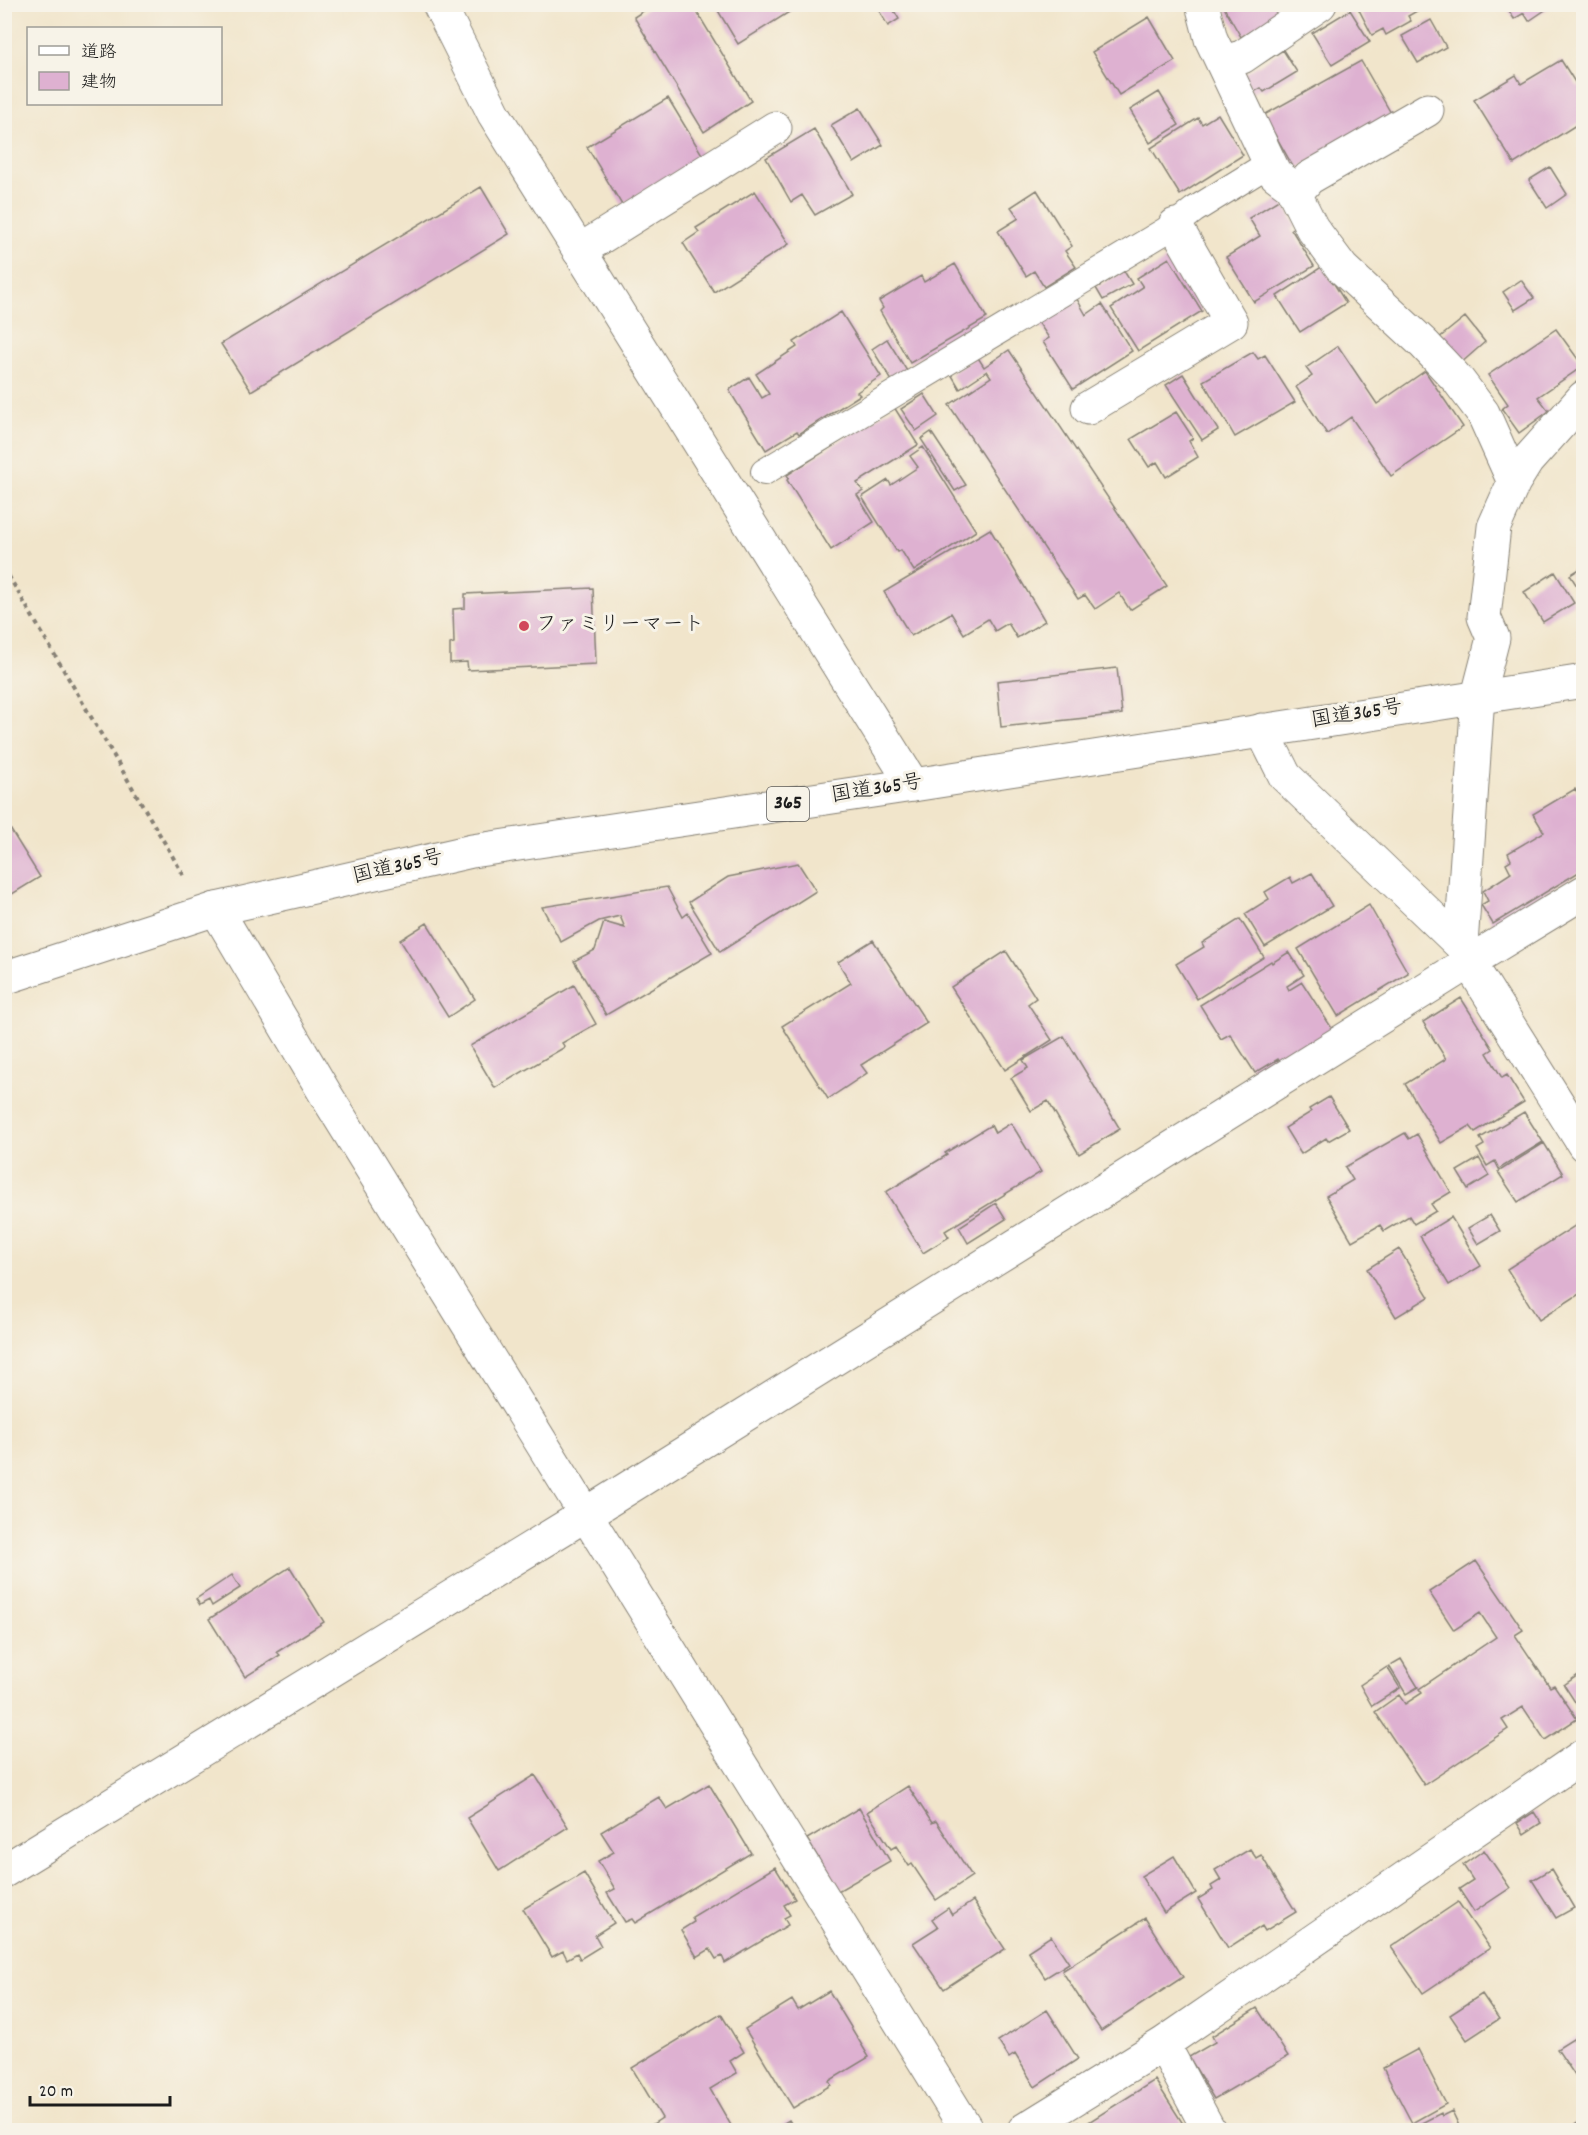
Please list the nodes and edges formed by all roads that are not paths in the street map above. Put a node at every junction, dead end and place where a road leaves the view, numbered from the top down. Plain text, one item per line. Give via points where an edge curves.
1 (439, 4) edge
2 (1320, 4) edge
3 (1201, 5) edge
4 (1222, 62) junction
5 (1426, 110) dead end
6 (775, 128) dead end
7 (1270, 163) junction
8 (1295, 194) junction
9 (1175, 225) junction
10 (579, 251) junction
11 (1584, 397) edge
12 (1089, 408) dead end
13 (764, 472) dead end
14 (1514, 482) junction
15 (1584, 681) edge
16 (1478, 696) junction
17 (1262, 730) junction
18 (913, 785) junction
19 (1584, 892) edge
20 (211, 911) junction
21 (1465, 953) junction
22 (4, 978) edge
23 (1584, 1145) edge
24 (585, 1515) junction
25 (1584, 1755) edge
26 (4, 1871) edge
27 (1163, 2044) junction
28 (967, 2130) edge
29 (1024, 2130) edge
30 (1209, 2130) edge

1 - 10 main road via 494,114
2 - 4 main road via 1242,57
3 - 4 main road
4 - 7 main road
5 - 8 main road via 1309,178
6 - 10 main road
7 - 8 main road via 1275,174
7 - 9 lane
8 - 14 main road via 1312,228 1342,268 1458,380 1483,413
9 - 12 main road via 1231,322
9 - 13 lane
10 - 18 main road
11 - 14 main road via 1527,461
14 - 16 main road via 1494,527 1484,617 1493,638
15 - 16 main road, 国道365号 / 365
16 - 17 main road, 国道365号 / 365
16 - 21 main road
17 - 18 main road, 国道365号 / 365
17 - 21 main road via 1285,776
18 - 20 main road, 国道365号 / 365 via 472,851
19 - 21 main road
20 - 22 main road, 国道365号 / 365
20 - 24 main road
21 - 23 main road
21 - 24 main road
24 - 26 main road
24 - 28 main road
25 - 27 main road
27 - 29 main road
27 - 30 main road

